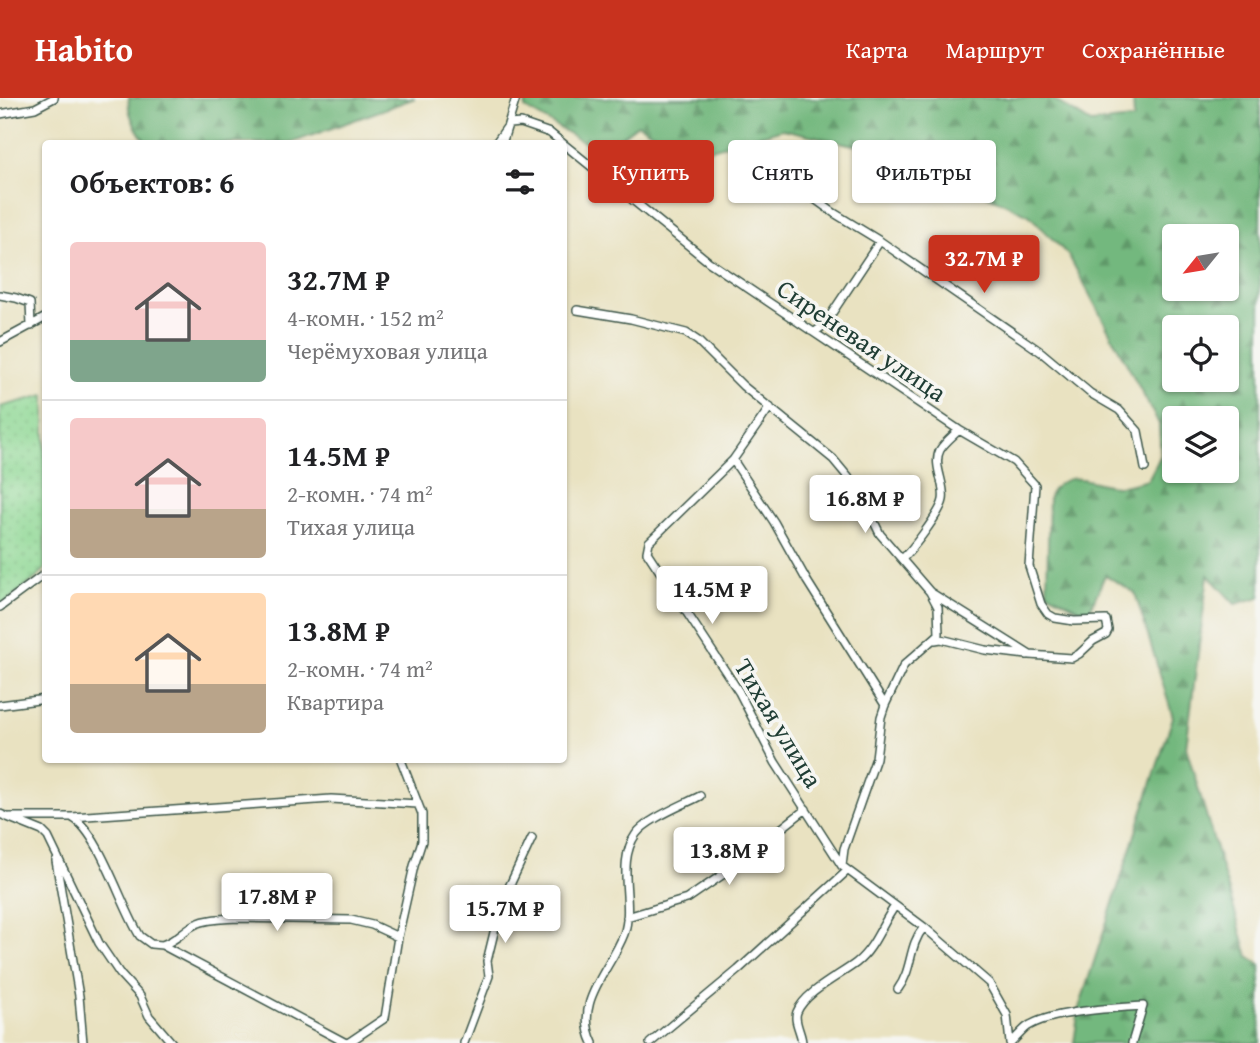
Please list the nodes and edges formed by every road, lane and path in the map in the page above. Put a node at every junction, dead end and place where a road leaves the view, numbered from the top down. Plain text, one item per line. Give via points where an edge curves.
1 (54, 98) edge
2 (516, 98) edge
3 (0, 114) edge
4 (509, 124) junction
5 (498, 140) edge
6 (503, 140) edge
7 (559, 140) edge
8 (567, 147) edge
9 (820, 203) edge
10 (880, 241) junction
11 (0, 295) edge
12 (577, 310) dead end
13 (42, 319) edge
14 (30, 326) junction
15 (810, 331) junction
16 (0, 342) edge
17 (770, 407) junction
18 (959, 430) junction
19 (733, 460) junction
20 (1145, 468) dead end
21 (902, 559) junction
22 (42, 577) edge
23 (42, 581) edge
24 (36, 582) junction
25 (930, 592) junction
26 (0, 607) edge
27 (935, 640) junction
28 (1030, 655) junction
29 (42, 700) edge
30 (0, 705) edge
31 (885, 705) junction
32 (402, 763) edge
33 (700, 796) dead end
34 (418, 804) junction
35 (806, 809) junction
36 (0, 814) edge
37 (9, 817) junction
38 (72, 817) junction
39 (532, 838) dead end
40 (54, 850) junction
41 (845, 868) junction
42 (895, 905) junction
43 (627, 917) junction
44 (924, 926) junction
45 (398, 937) junction
46 (162, 945) junction
47 (898, 989) dead end
48 (83, 1043) edge
49 (172, 1043) edge
50 (347, 1043) edge
51 (464, 1043) edge
52 (593, 1043) edge
53 (650, 1043) edge
54 (802, 1043) edge
55 (1011, 1043) edge
56 (1132, 1043) edge

1 - 3 street via 35,108
2 - 4 street
4 - 5 street
4 - 6 street
4 - 7 street, Сиреневая улица via 521,123
8 - 15 street, Сиреневая улица via 709,262
9 - 10 street
10 - 15 street via 824,325
10 - 20 street via 1119,410 1138,431
11 - 14 street via 30,303
12 - 17 street via 686,332
13 - 14 street
14 - 16 street
15 - 18 street, Сиреневая улица
17 - 19 street, Тихая улица
17 - 21 street via 833,459 850,479 880,534
18 - 21 street via 938,457 944,499 940,509
18 - 28 street, Сиреневая улица via 1014,462 1035,485 1029,566 1045,610 1063,620 1106,620 1106,634 1079,654
19 - 31 street
19 - 35 street, Тихая улица via 649,542 647,552 739,691 775,762
21 - 25 street
22 - 24 street
23 - 24 street
24 - 26 street
25 - 27 street via 940,620
25 - 28 street
27 - 28 street
27 - 31 street via 904,666
29 - 30 street
31 - 41 street via 876,758 847,840
32 - 34 street
33 - 43 street via 635,835 627,867
34 - 38 street via 331,799
34 - 45 street via 422,841
35 - 41 street, Тихая улица
35 - 43 street via 687,899
36 - 37 street
37 - 38 street
37 - 40 street via 42,831
38 - 46 street via 92,838 140,936
39 - 51 street via 501,904 487,961 489,976
40 - 48 street
40 - 49 street via 99,943
41 - 42 street
41 - 53 street via 738,970
42 - 44 street
42 - 54 street via 873,946 799,1008 796,1015
43 - 52 street via 624,934 588,1005
44 - 47 street via 910,955 909,972
44 - 55 street via 989,983 1007,1015
45 - 46 street via 351,920 237,918 196,924 180,938
45 - 50 street via 385,1018
46 - 50 street
55 - 56 street via 1028,1027 1045,1020 1143,1006

